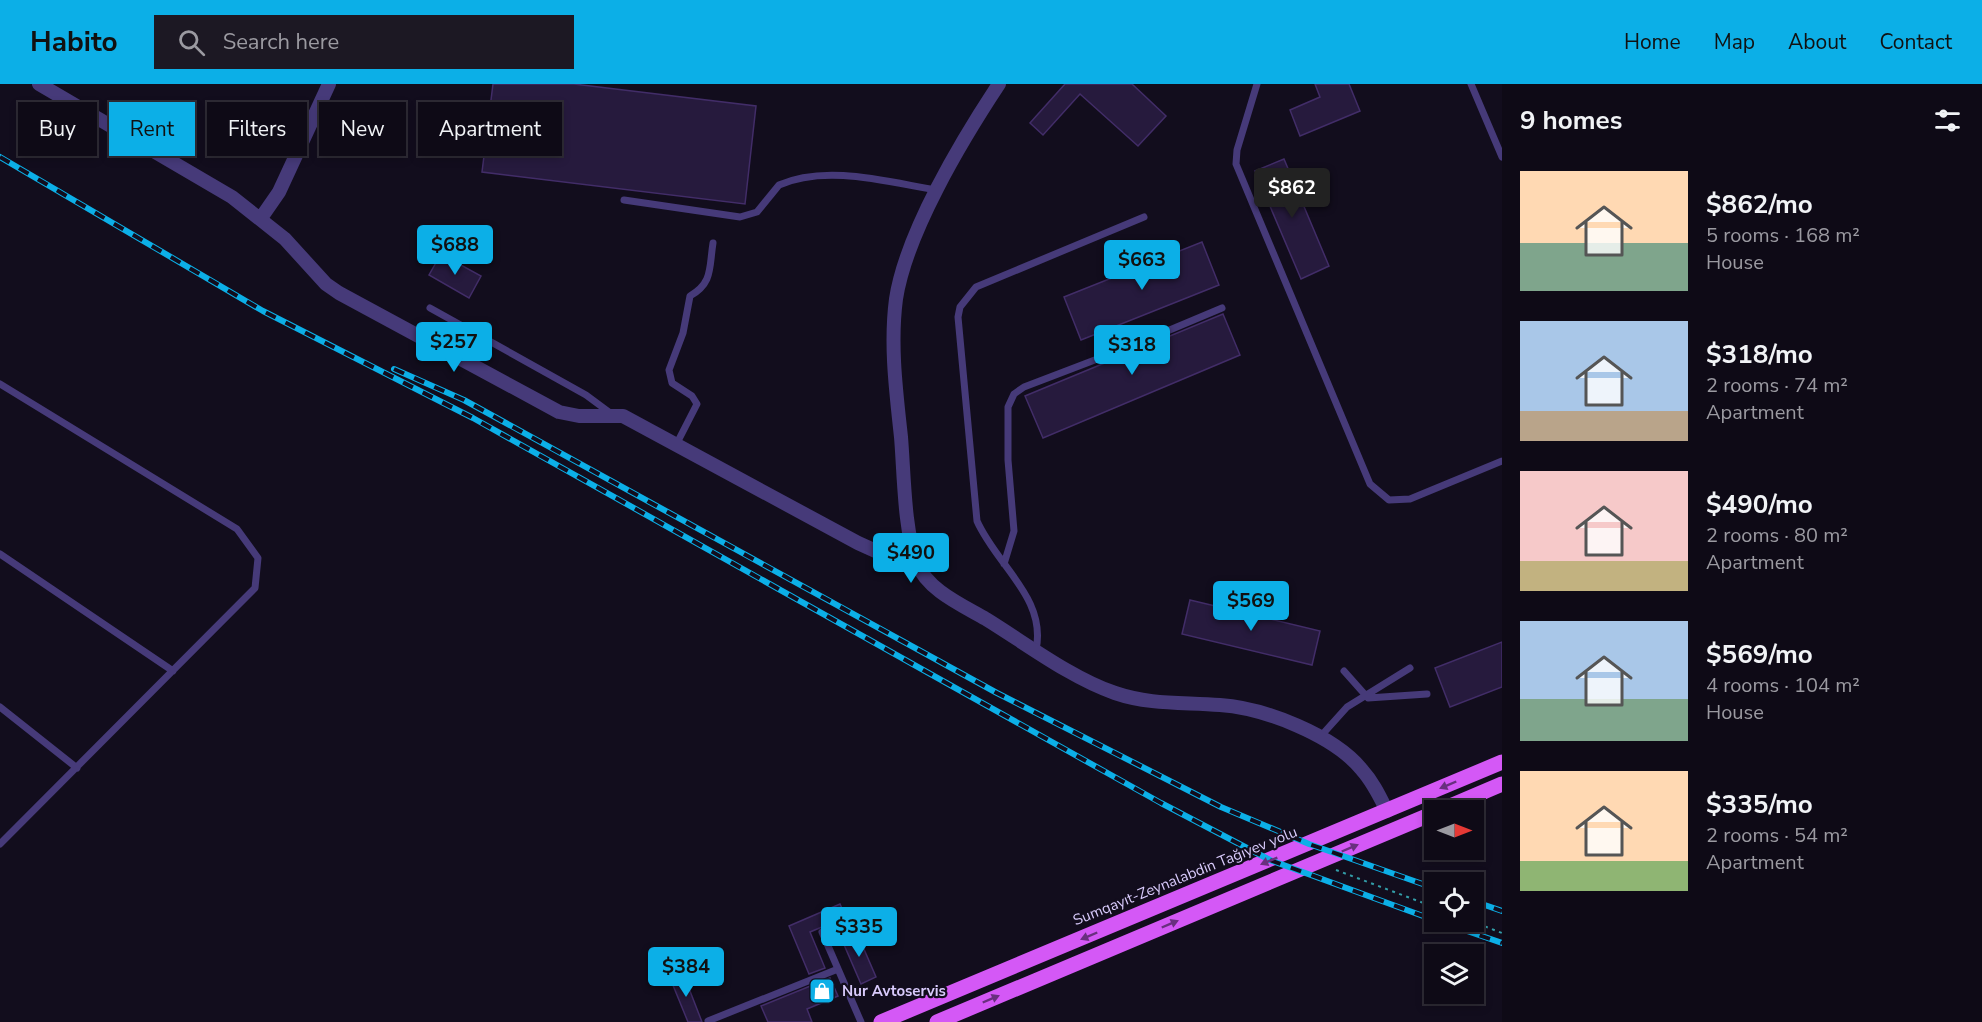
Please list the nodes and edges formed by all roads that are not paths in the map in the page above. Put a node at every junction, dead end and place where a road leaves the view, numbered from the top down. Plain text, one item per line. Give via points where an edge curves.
1 (39, 84) edge
2 (329, 84) edge
3 (999, 84) edge
4 (1257, 84) edge
5 (1470, 84) edge
6 (1502, 157) edge
7 (938, 190) junction
8 (624, 200) dead end
9 (1144, 217) dead end
10 (261, 218) junction
11 (713, 243) dead end
12 (430, 308) dead end
13 (1222, 308) dead end
14 (0, 384) edge
15 (613, 415) junction
16 (676, 445) junction
17 (1502, 461) edge
18 (0, 554) edge
19 (917, 563) junction
20 (1004, 564) junction
21 (1036, 650) junction
22 (1410, 668) dead end
23 (173, 671) junction
24 (1344, 671) dead end
25 (1427, 694) dead end
26 (1364, 695) junction
27 (0, 707) edge
28 (1320, 737) junction
29 (1502, 762) edge
30 (77, 768) junction
31 (1502, 784) edge
32 (1464, 800) edge
33 (1387, 811) junction
34 (1424, 817) edge
35 (0, 844) edge
36 (822, 932) dead end
37 (838, 969) junction
38 (708, 1021) edge
39 (861, 1022) edge
40 (881, 1022) edge
41 (937, 1022) edge

1 - 10 street
2 - 10 street via 279,192
3 - 7 street
4 - 17 lane via 1242,128 1236,164 1370,484 1389,500 1410,499
5 - 6 lane
7 - 8 lane via 822,176 779,184 757,212 740,217
7 - 19 street via 903,267 893,336 911,536
9 - 20 lane via 976,287 960,307 977,521
10 - 15 street via 339,293 559,412
11 - 16 lane via 707,282 690,296 683,333 669,370 672,383 697,404
12 - 15 lane via 586,394
13 - 20 lane via 1014,394 1008,407 1007,430 1014,531
14 - 23 lane via 237,529 258,558 255,588
15 - 16 street via 635,421
16 - 19 street via 858,543
18 - 23 lane
19 - 21 street via 940,591
20 - 21 lane via 1032,603 1040,633
21 - 28 street via 1114,693 1171,705 1220,705 1249,710
22 - 26 lane
23 - 30 lane
24 - 26 lane
25 - 26 lane via 1381,699
26 - 28 lane via 1347,707
27 - 30 lane
28 - 33 street via 1361,768
29 -> 33 main road, Sumqayıt-Zeynalabdin Tağıyev yolu
30 - 35 lane
31 - 32 main road
33 -> 40 main road, Sumqayıt-Zeynalabdin Tağıyev yolu
41 -> 34 main road
36 - 37 lane
37 - 38 lane
37 - 39 lane

